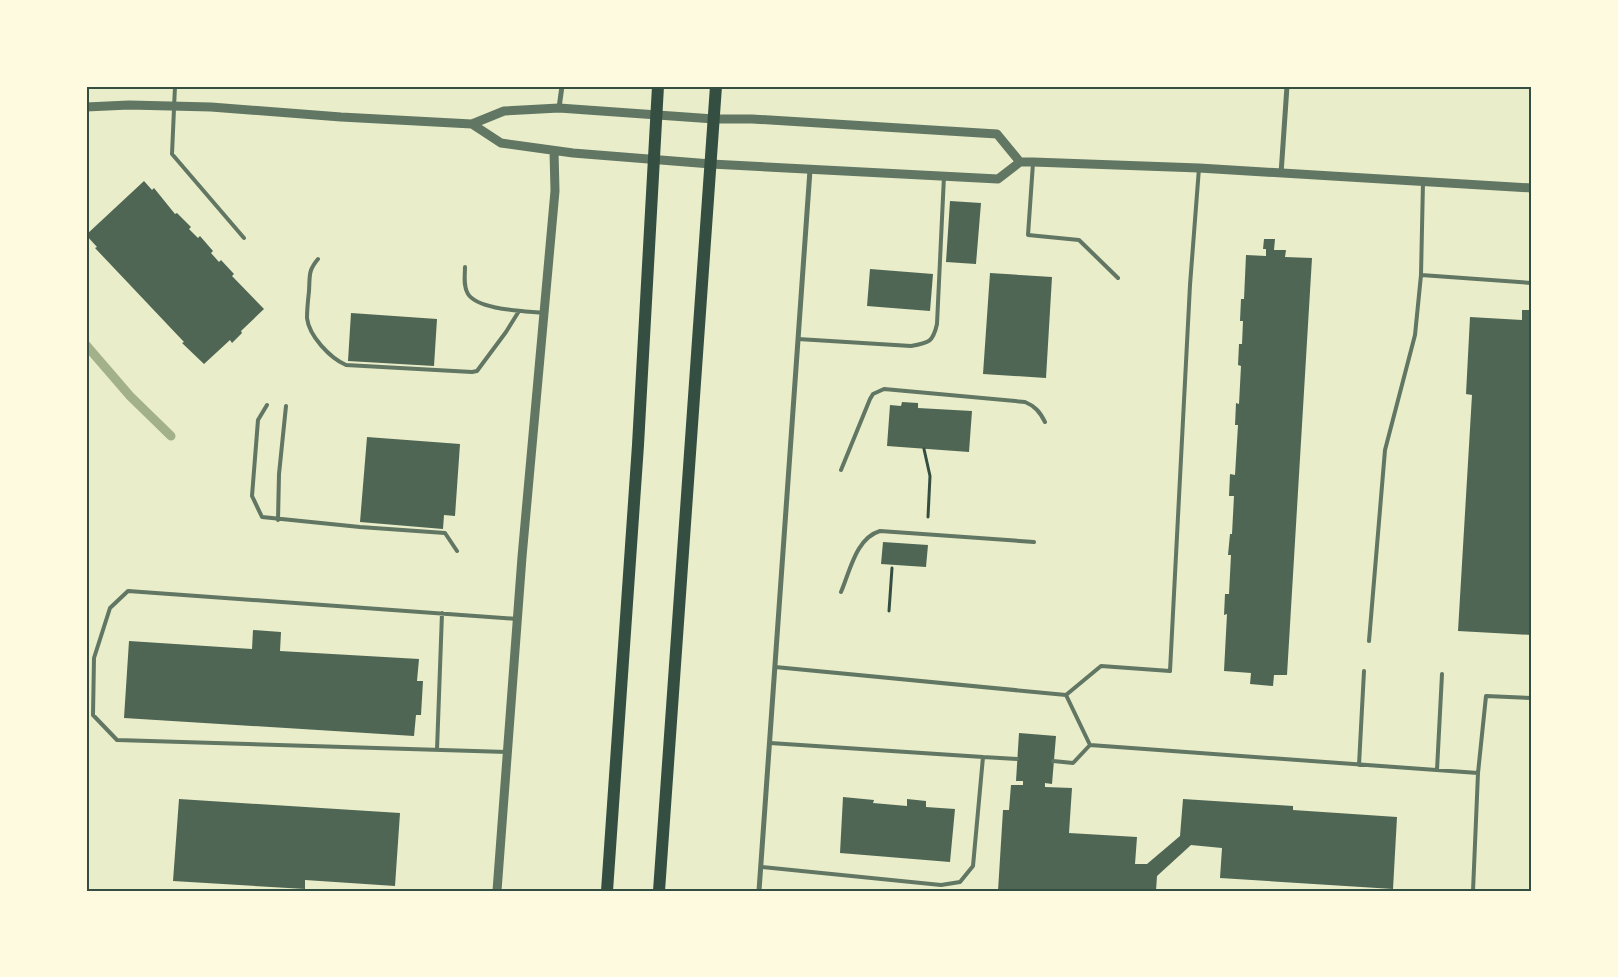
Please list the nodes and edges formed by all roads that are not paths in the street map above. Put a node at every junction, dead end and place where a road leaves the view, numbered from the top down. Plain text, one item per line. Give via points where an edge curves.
1 (175, 86) edge
2 (562, 86) edge
3 (658, 86) edge
4 (716, 86) edge
5 (1288, 86) edge
6 (173, 106) junction
7 (86, 108) edge
8 (559, 108) junction
9 (656, 115) junction
10 (714, 119) junction
11 (472, 124) junction
12 (554, 151) junction
13 (653, 160) junction
14 (1020, 162) junction
15 (1033, 162) junction
16 (711, 164) junction
17 (1199, 168) junction
18 (810, 170) junction
19 (1281, 174) junction
20 (944, 176) junction
21 (1423, 182) junction
22 (1532, 188) edge
23 (244, 238) dead end
24 (318, 259) dead end
25 (465, 267) dead end
26 (1421, 275) junction
27 (1118, 278) dead end
28 (1532, 283) edge
29 (519, 311) junction
30 (543, 313) junction
31 (798, 339) junction
32 (267, 405) dead end
33 (286, 406) dead end
34 (1045, 422) dead end
35 (841, 470) dead end
36 (278, 520) junction
37 (1034, 542) dead end
38 (457, 551) dead end
39 (841, 592) dead end
40 (442, 614) junction
41 (517, 619) junction
42 (1369, 641) dead end
43 (776, 667) junction
44 (1364, 671) dead end
45 (1442, 674) dead end
46 (1066, 695) junction
47 (1532, 698) edge
48 (770, 743) junction
49 (1090, 745) junction
50 (436, 750) junction
51 (508, 752) junction
52 (983, 757) junction
53 (1017, 759) dead end
54 (1053, 762) dead end
55 (1359, 765) junction
56 (1437, 770) junction
57 (1478, 773) junction
58 (761, 867) junction
59 (497, 891) edge
60 (607, 891) edge
61 (660, 891) edge
62 (759, 891) edge
63 (1472, 891) edge

1 - 6 lane
2 - 8 street
3 - 9 main road
4 - 10 main road
5 - 19 street
6 - 7 street
6 - 11 street
6 - 23 lane via 172,154
8 - 9 street
8 - 11 street via 504,111
9 - 10 street
9 - 13 main road
10 - 14 street via 997,134
10 - 16 main road
11 - 12 street via 501,143
12 - 13 street
12 - 30 street via 555,191
13 - 16 street
13 - 60 main road via 638,445
14 - 15 street
14 - 20 street via 998,179
15 - 17 street
15 - 27 lane via 1028,235 1079,240
16 - 18 street
16 - 61 main road
17 - 19 street
17 - 46 lane via 1170,671 1101,666
18 - 20 street
18 - 31 street
19 - 21 street
20 - 31 lane via 937,324 935,335 928,343 911,346
21 - 22 street
21 - 26 lane
24 - 29 lane via 310,269 309,326 332,357 346,365 477,371
25 - 29 lane via 465,284 472,298 482,304
26 - 28 lane
26 - 42 lane via 1415,335 1385,450
29 - 30 lane
30 - 41 street
31 - 43 street
32 - 36 lane via 258,420 252,496 262,517
33 - 36 lane via 278,474
34 - 35 lane via 1041,413 1025,402 884,390 873,394 870,399
36 - 38 lane via 445,533
37 - 39 lane via 880,532 868,536 858,550
40 - 41 lane
40 - 50 lane
40 - 50 lane via 128,591 110,608 94,658 93,715 116,740
41 - 51 street
43 - 46 lane
43 - 48 street
44 - 55 lane
45 - 56 lane
46 - 49 lane
47 - 57 lane via 1486,696
48 - 52 lane
48 - 58 street
49 - 54 lane via 1073,762
49 - 55 lane
50 - 51 lane
51 - 59 street
52 - 53 lane
52 - 58 lane via 973,866 960,882 941,885
55 - 56 lane
56 - 57 lane
57 - 63 lane
58 - 62 street

